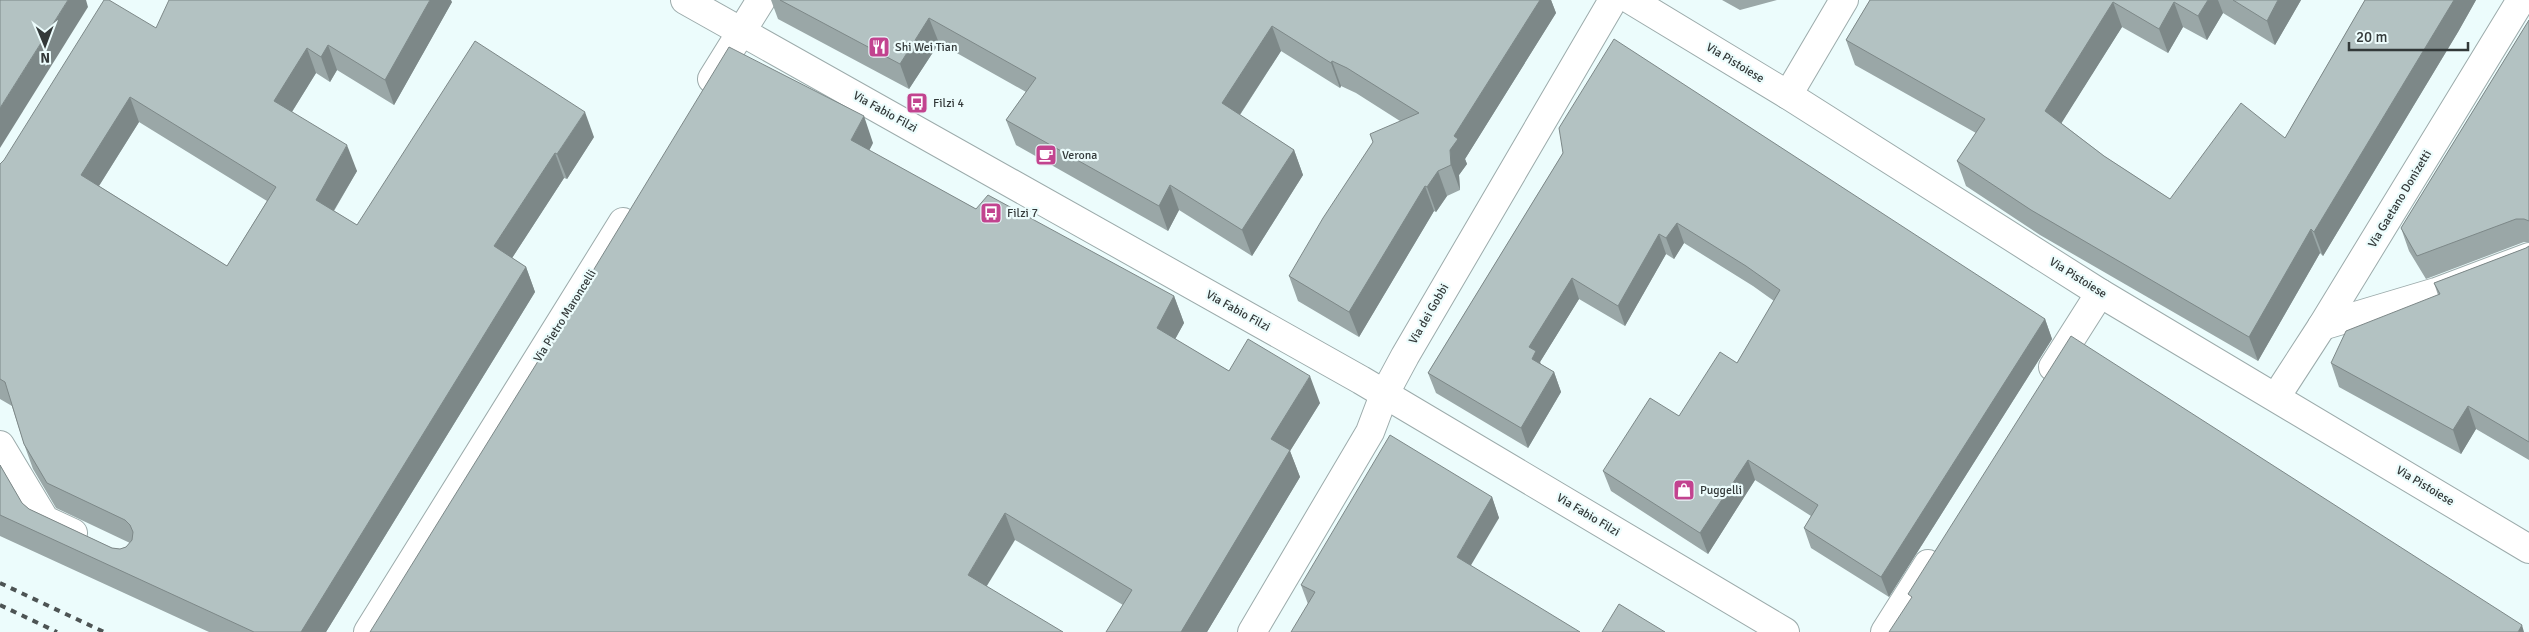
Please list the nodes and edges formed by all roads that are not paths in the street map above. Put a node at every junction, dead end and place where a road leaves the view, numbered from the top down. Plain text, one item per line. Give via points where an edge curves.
1 (685, 0) edge
2 (761, 0) edge
3 (1613, 0) edge
4 (1631, 0) edge
5 (1844, 0) edge
6 (2521, 0) edge
7 (742, 31) junction
8 (1788, 95) junction
9 (700, 99) edge
10 (637, 200) edge
11 (2529, 257) edge
12 (2100, 293) junction
13 (2322, 326) junction
14 (2037, 392) edge
15 (1384, 395) junction
16 (2276, 397) junction
17 (0, 445) edge
18 (1943, 541) edge
19 (94, 544) edge
20 (2529, 549) edge
21 (368, 632) edge
22 (1252, 632) edge
23 (1785, 632) edge
24 (1885, 632) edge

1 - 7 street, Via Fabio Filzi
2 - 7 street
3 - 15 street, Via dei Gobbi
4 - 8 street, Via Pistoiese
5 - 8 street
6 - 13 street, Via Gaetano Donizetti
7 - 9 street
7 - 15 street, Via Fabio Filzi
8 - 12 street, Via Pistoiese
10 - 21 street, Via Pietro Maroncelli
11 - 13 street via 2436,292
12 - 14 street
12 - 16 street, Via Pistoiese
13 - 16 street, Via Gaetano Donizetti
15 - 22 street, Via dei Gobbi via 1370,432
15 - 23 street, Via Fabio Filzi
16 - 20 street, Via Pistoiese
17 - 19 street via 45,520
18 - 24 street

